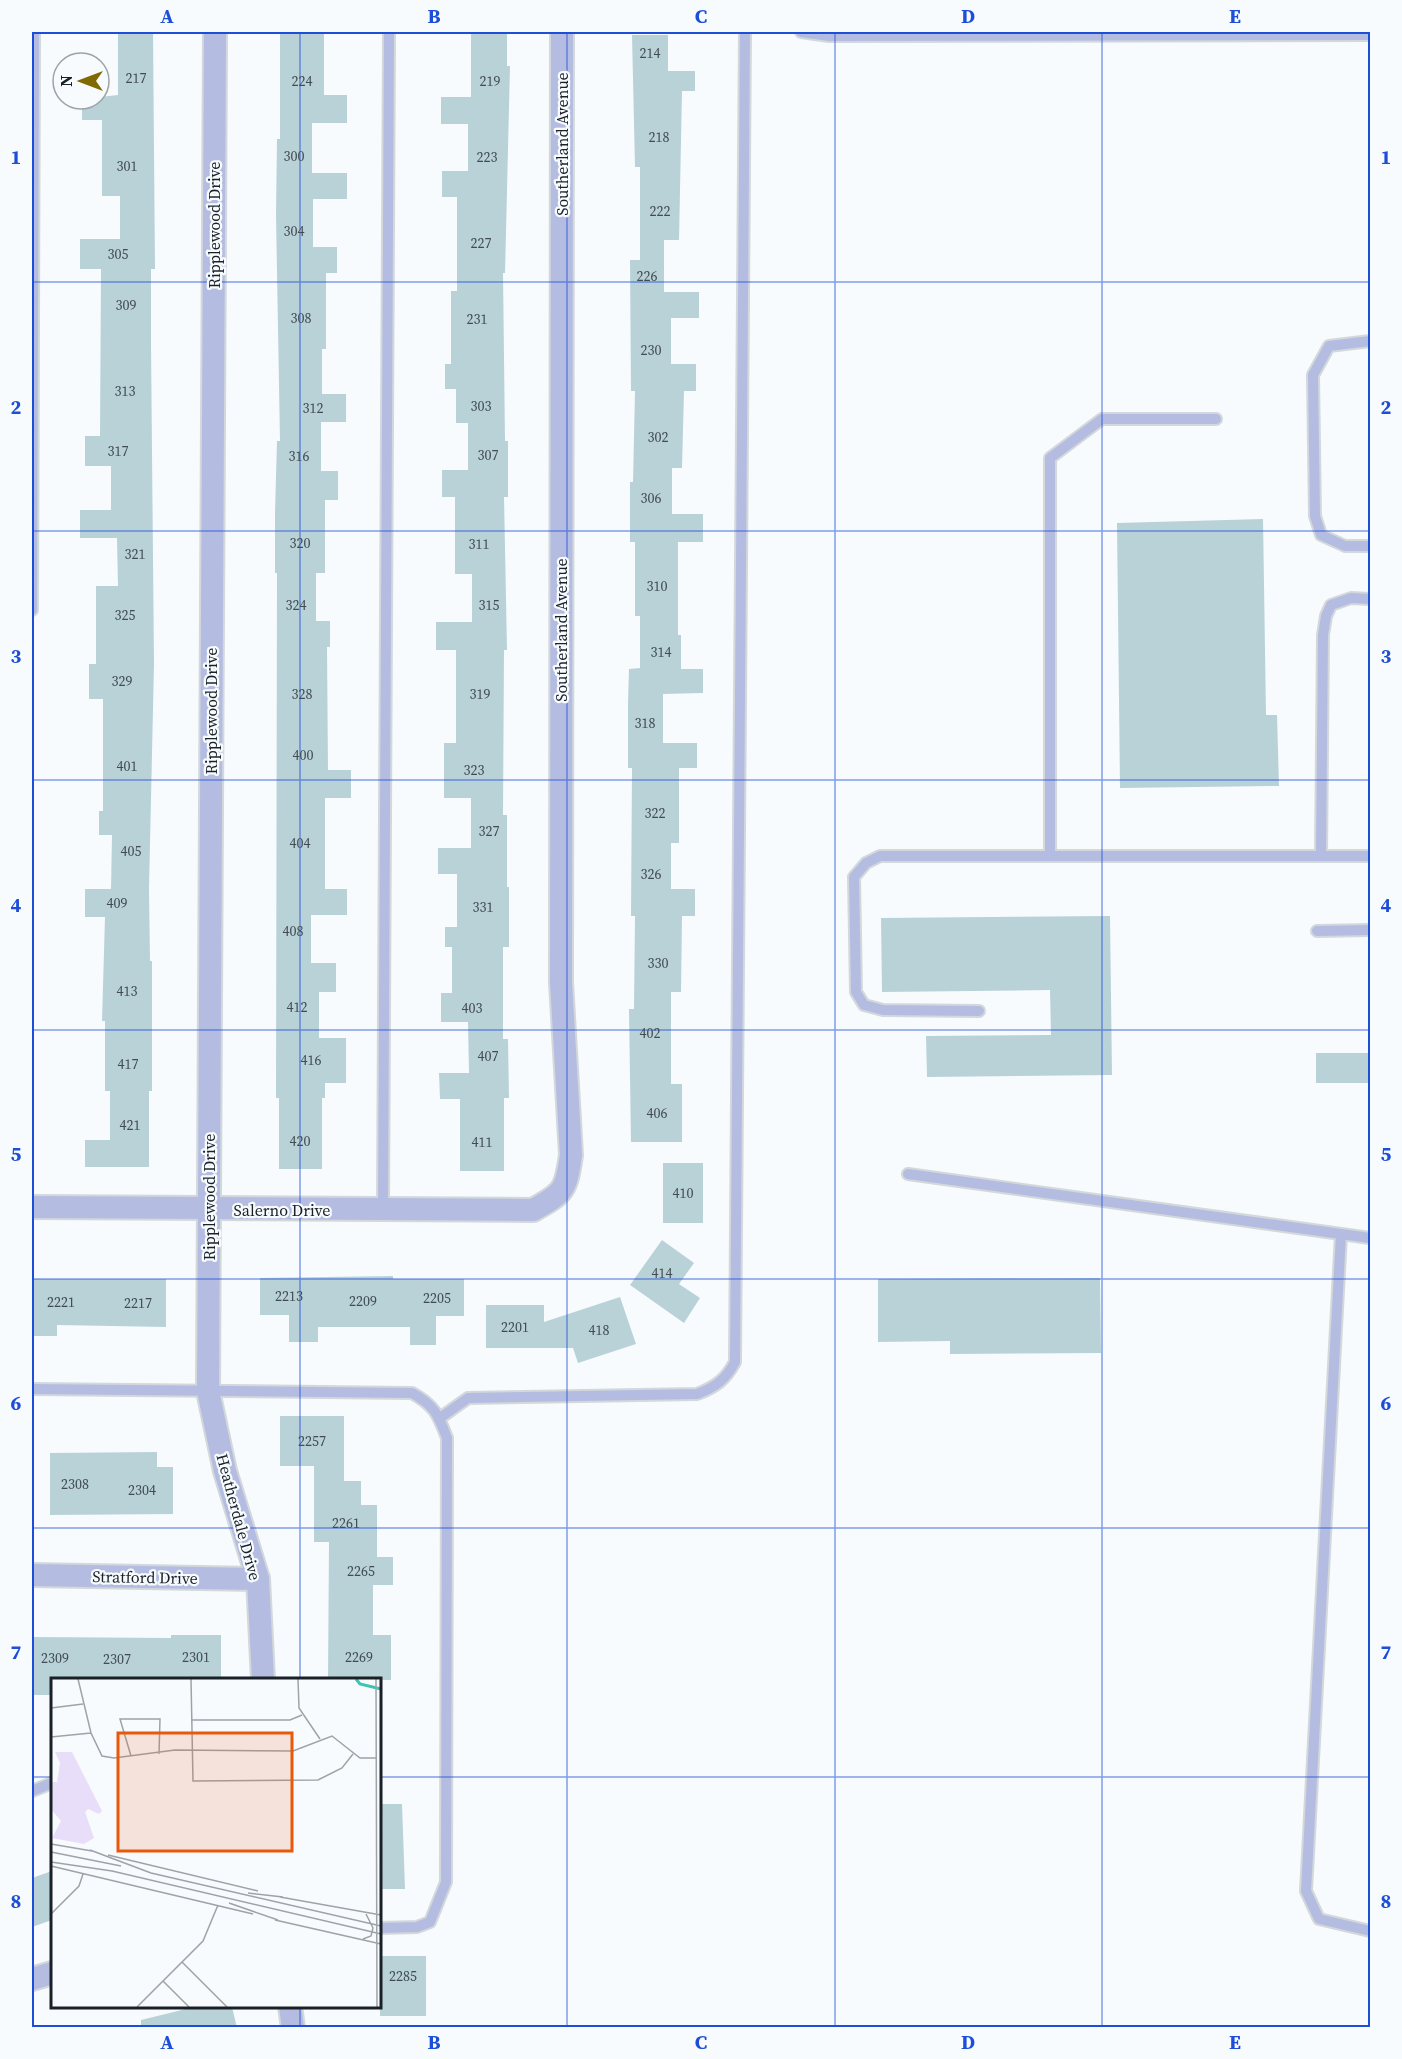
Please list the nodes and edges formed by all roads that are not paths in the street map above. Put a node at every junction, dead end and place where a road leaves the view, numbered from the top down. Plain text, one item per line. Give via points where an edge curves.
1 (34, 32) edge
2 (215, 32) edge
3 (389, 32) edge
4 (562, 32) edge
5 (745, 32) edge
6 (801, 32) edge
7 (1227, 33) edge
8 (1371, 35) edge
9 (1371, 341) edge
10 (1216, 419) dead end
11 (1371, 546) edge
12 (1371, 598) edge
13 (32, 610) edge
14 (1050, 856) junction
15 (1321, 856) junction
16 (1371, 856) edge
17 (1371, 930) edge
18 (1317, 931) dead end
19 (980, 1011) dead end
20 (908, 1174) dead end
21 (32, 1207) edge
22 (209, 1210) junction
23 (382, 1210) junction
24 (533, 1210) joint
25 (1341, 1234) junction
26 (1371, 1238) edge
27 (32, 1389) edge
28 (208, 1391) junction
29 (440, 1418) junction
30 (32, 1575) edge
31 (258, 1579) junction
32 (263, 1678) edge
33 (51, 1783) edge
34 (32, 1791) edge
35 (381, 1928) edge
36 (1371, 1932) edge
37 (51, 1973) edge
38 (32, 1979) edge
39 (290, 2008) edge
40 (293, 2028) edge

1 - 13 lane
2 - 22 street, Ripplewood Drive
3 - 23 lane
4 - 24 street, Southerland Avenue via 561,982 571,1155 567,1182 560,1195
5 - 29 lane via 735,1362 727,1377 698,1394 468,1398
6 - 7 lane via 829,36
7 - 8 lane
9 - 11 lane via 1329,346 1313,375 1313,387 1315,516 1321,535 1345,546
10 - 14 lane via 1102,419 1050,458
12 - 15 lane via 1351,598 1332,605 1326,616
14 - 15 lane
14 - 19 lane via 880,856 866,863 854,877 856,992 864,1005 883,1010
15 - 16 lane
17 - 18 lane
20 - 25 lane
21 - 22 street, Salerno Drive
22 - 23 street, Salerno Drive
22 - 28 street, Ripplewood Drive
23 - 24 street, Salerno Drive
25 - 26 lane
25 - 36 lane via 1306,1891 1319,1920
27 - 28 lane
28 - 29 lane via 412,1393 430,1403
28 - 31 street, Heatherdale Drive via 225,1471
29 - 35 lane via 447,1438 446,1882 430,1922 417,1927
30 - 31 street, Stratford Drive
31 - 32 street, Heatherdale Drive
33 - 34 lane
37 - 38 street
39 - 40 street

